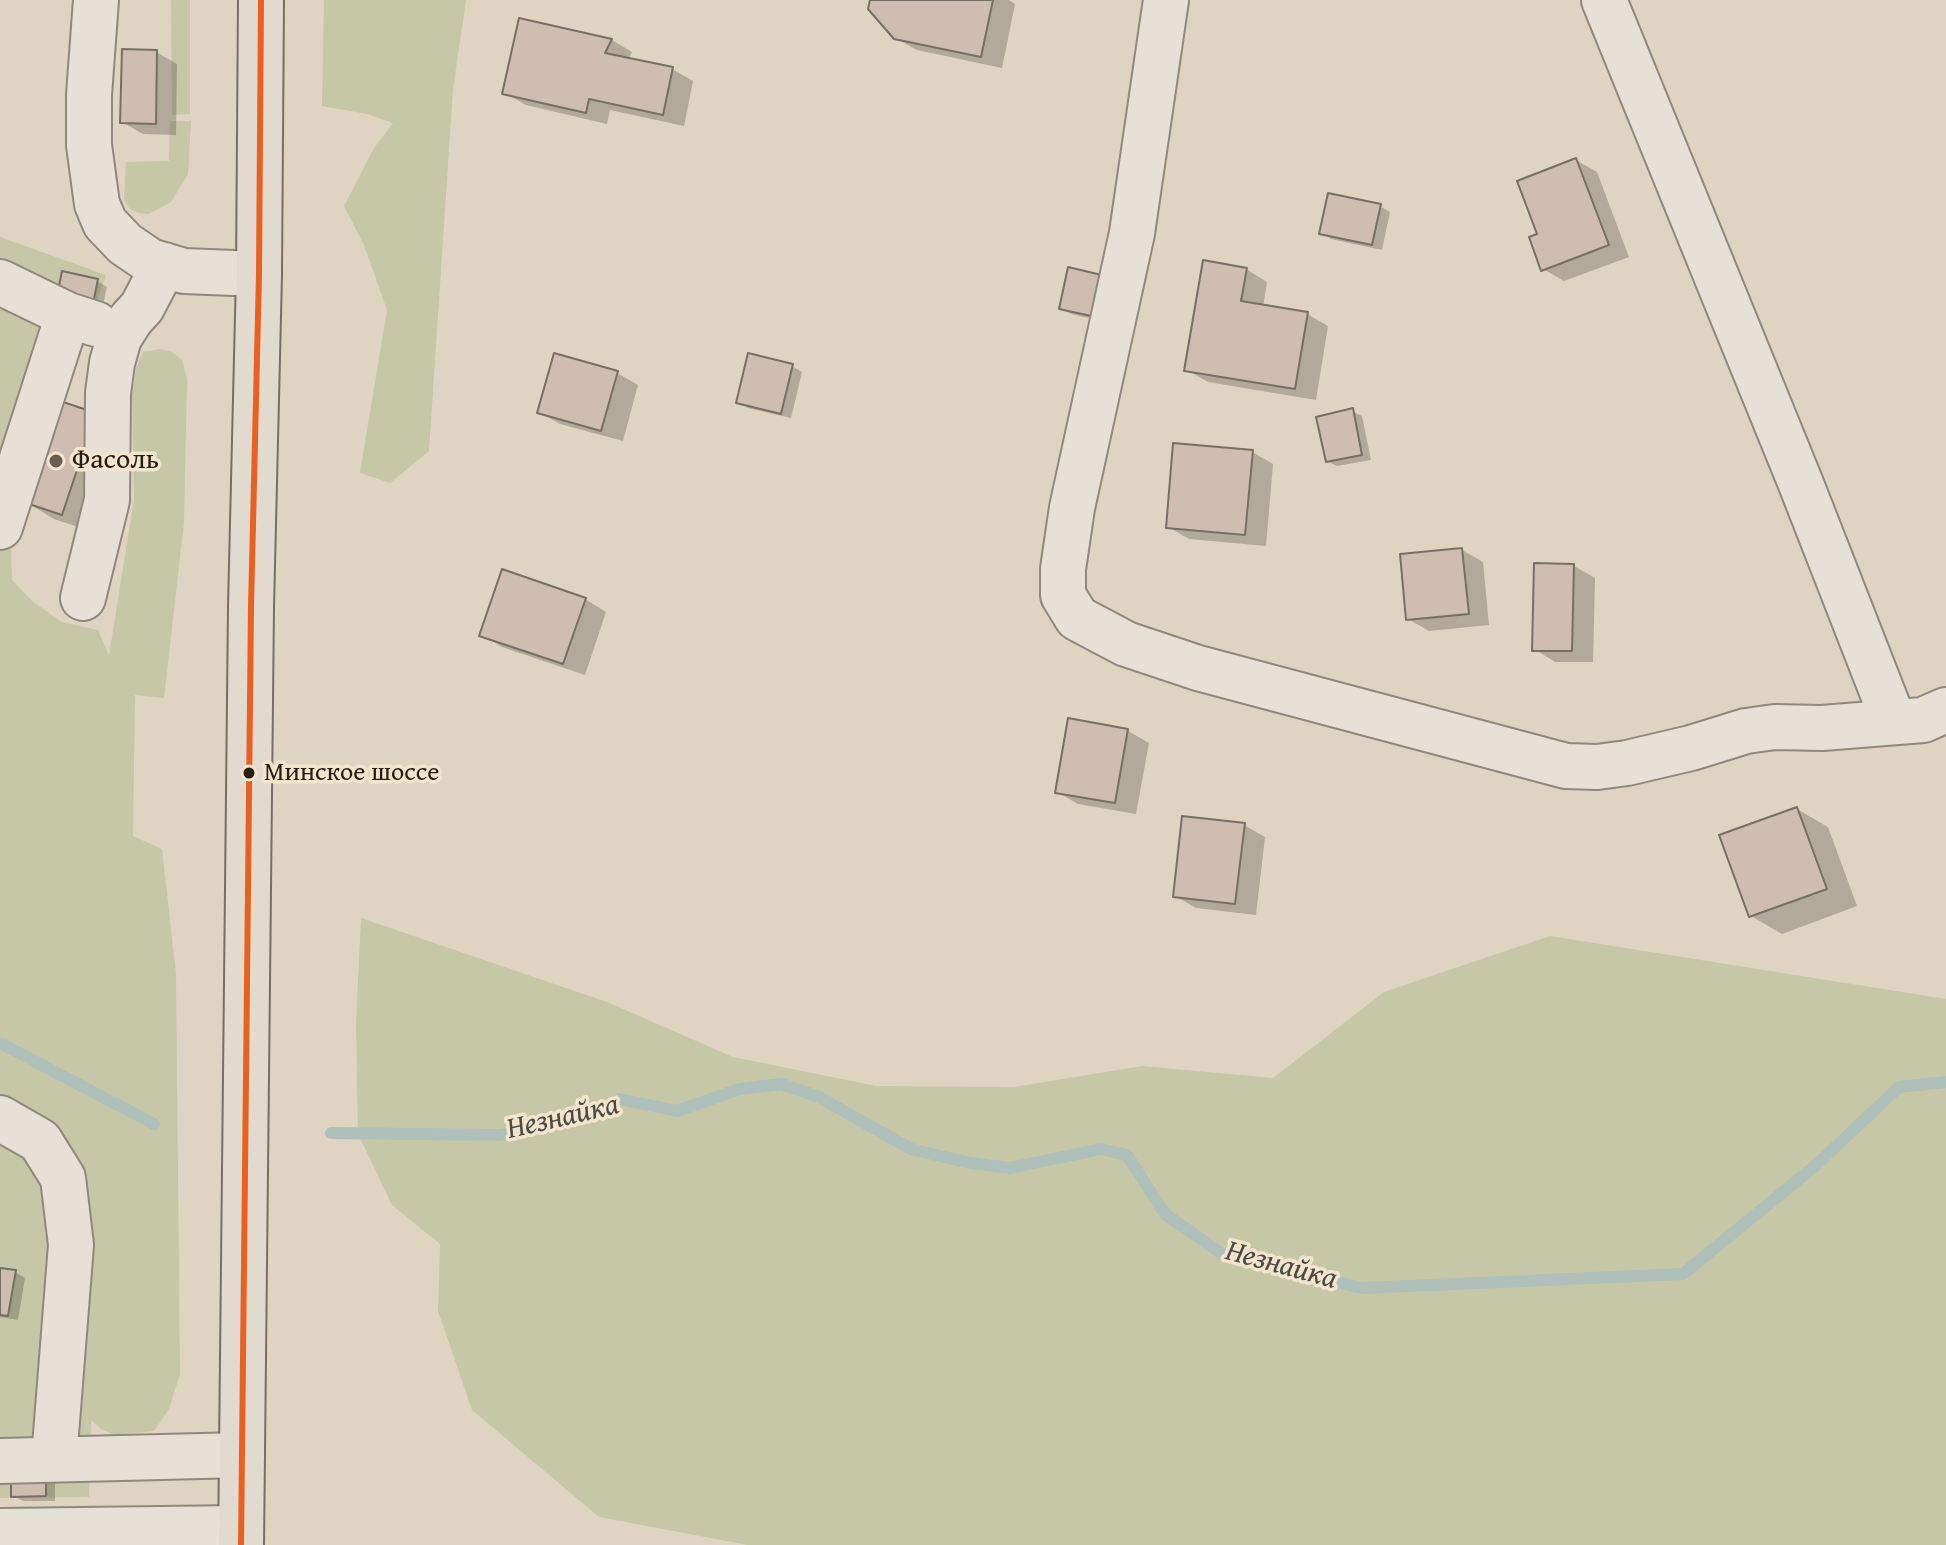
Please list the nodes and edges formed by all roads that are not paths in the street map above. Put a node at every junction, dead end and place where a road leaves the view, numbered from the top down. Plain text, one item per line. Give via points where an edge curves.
1 (96, 0) edge
2 (261, 0) edge
3 (1166, 0) edge
4 (1604, 0) edge
5 (164, 265) junction
6 (259, 274) junction
7 (0, 282) edge
8 (68, 315) junction
9 (124, 331) junction
10 (0, 527) edge
11 (83, 598) dead end
12 (1946, 710) edge
13 (1894, 722) junction
14 (0, 1118) edge
15 (242, 1455) junction
16 (54, 1459) junction
17 (0, 1461) edge
18 (0, 1531) edge
19 (241, 1537) edge

1 - 5 street via 89,145 97,204 105,223 125,244
2 - 6 main road
3 - 13 street via 1132,233 1063,569 1063,595 1077,618 1126,644 1198,668 1566,766 1627,763 1775,727
4 - 13 street
5 - 6 street via 184,271
5 - 9 street
6 - 15 main road
7 - 8 street
8 - 9 street
8 - 10 street
9 - 11 street via 108,393 107,500
12 - 13 street via 1923,720
14 - 16 street via 40,1141 63,1178 71,1245
15 - 16 street
15 - 19 main road
16 - 17 street
18 - 19 street

